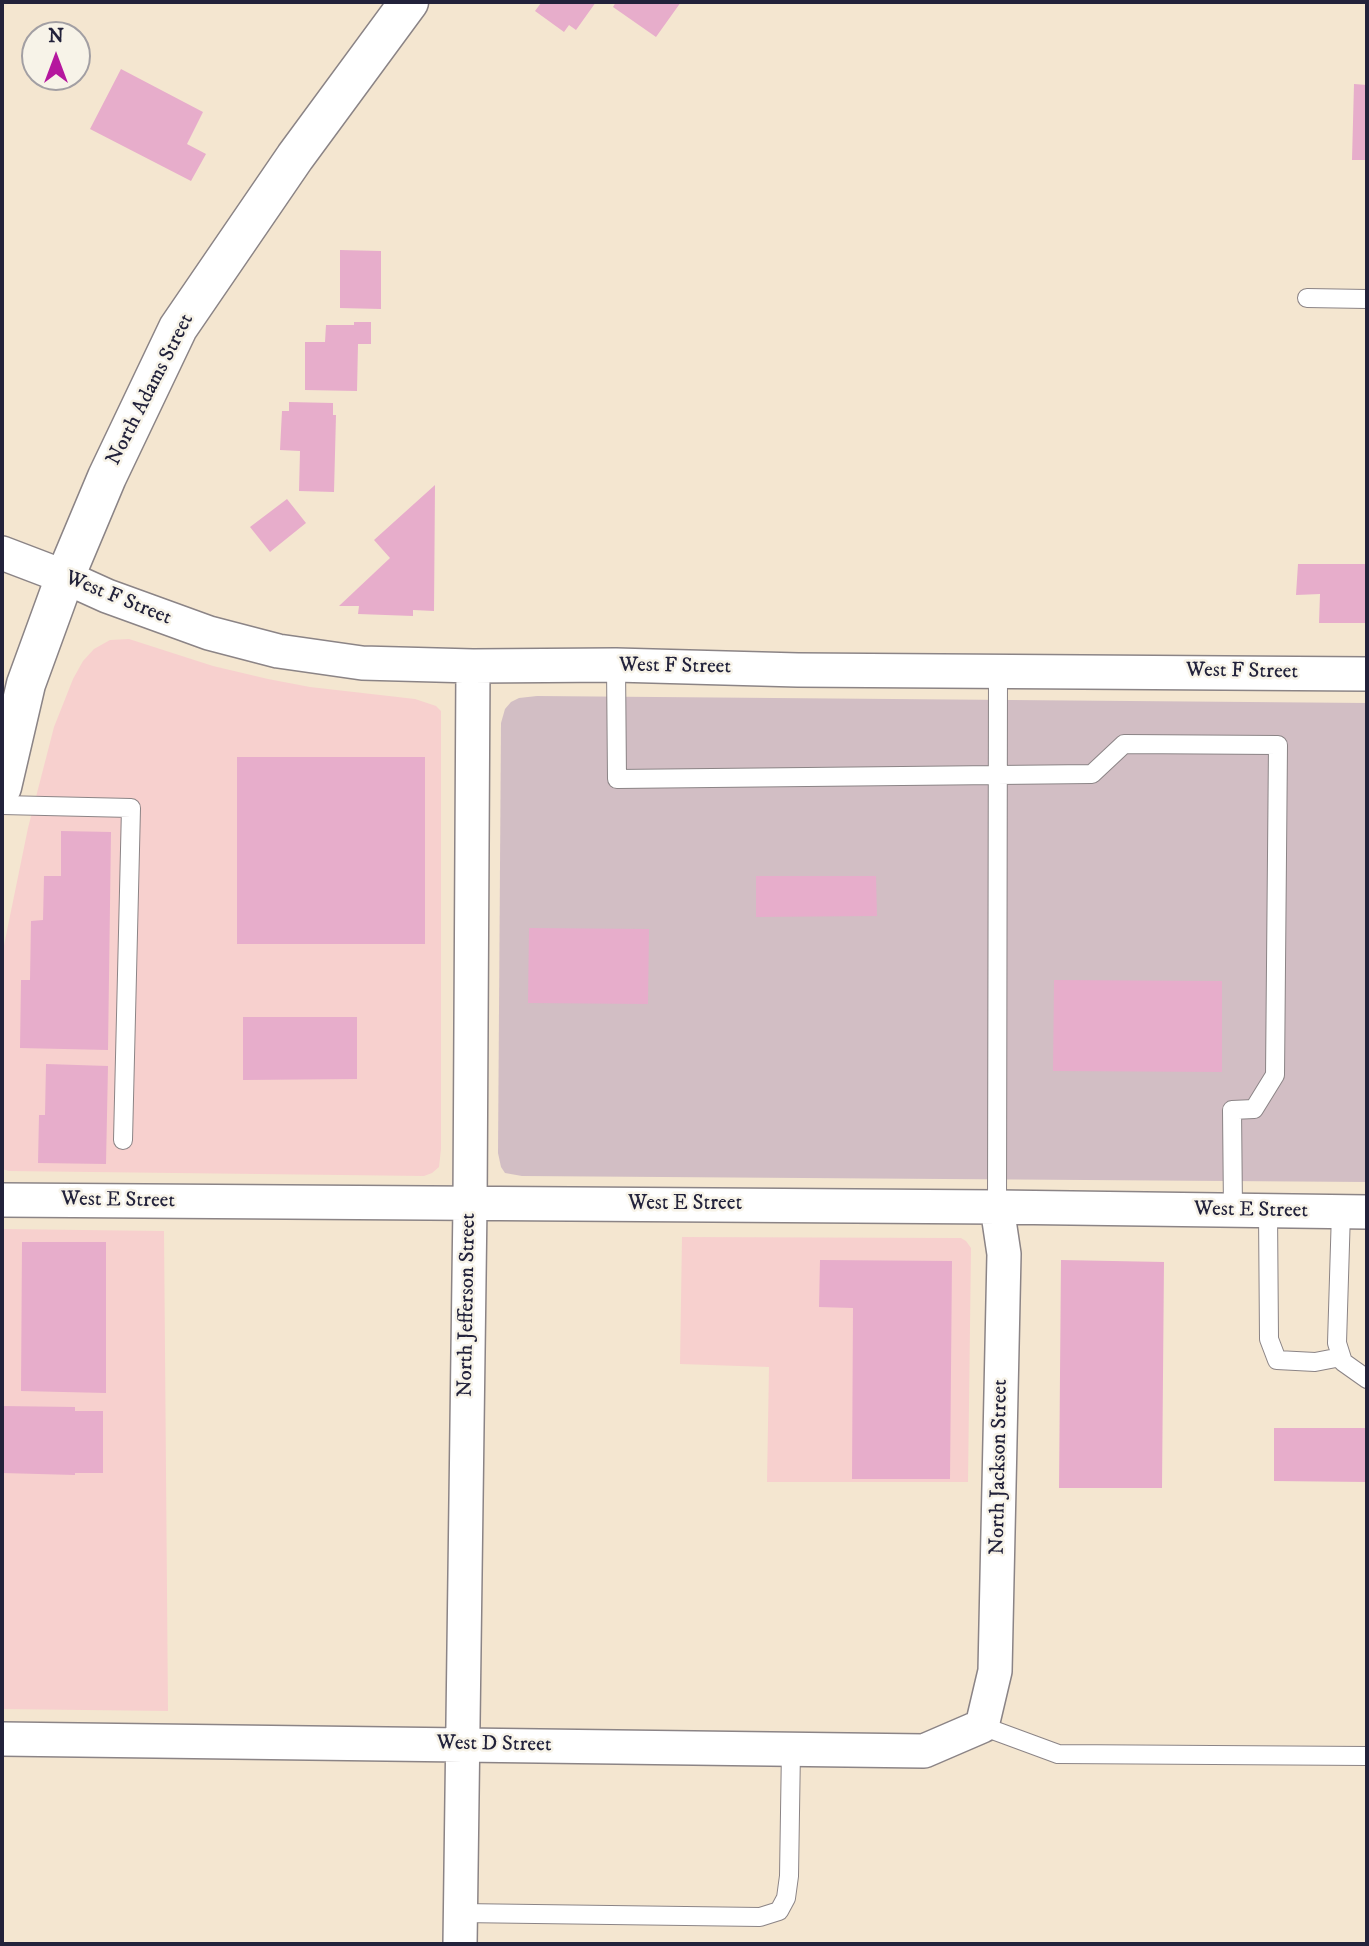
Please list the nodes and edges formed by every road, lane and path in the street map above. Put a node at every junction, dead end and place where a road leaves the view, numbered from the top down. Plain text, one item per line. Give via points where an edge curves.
1 (409, 2) edge
2 (1307, 298) dead end
3 (1367, 299) edge
4 (2, 553) edge
5 (65, 577) junction
6 (616, 665) junction
7 (472, 666) junction
8 (998, 671) junction
9 (1367, 674) edge
10 (998, 775) junction
11 (2, 787) edge
12 (2, 805) edge
13 (123, 1140) dead end
14 (2, 1200) edge
15 (470, 1204) junction
16 (997, 1207) junction
17 (1233, 1210) junction
18 (1268, 1211) junction
19 (1354, 1212) edge
20 (1341, 1357) junction
21 (1367, 1379) edge
22 (982, 1726) junction
23 (2, 1739) edge
24 (463, 1745) junction
25 (791, 1749) junction
26 (1367, 1756) edge
27 (460, 1928) edge

1 - 5 street, North Adams Street via 178,328
2 - 3 lane
4 - 5 street, West F Street
5 - 7 street, West F Street via 179,623 278,651 362,663
5 - 11 street, North Adams Street via 26,684
6 - 7 street, West F Street
6 - 8 street, West F Street
6 - 10 lane via 617,779
7 - 15 street, North Jefferson Street
8 - 9 street, West F Street
8 - 10 lane
10 - 16 lane
10 - 17 lane via 1092,774 1124,744 1278,745 1275,1076 1254,1109 1232,1110
12 - 13 lane via 131,808
14 - 15 street, West E Street
15 - 16 street, West E Street
15 - 24 street, North Jefferson Street
16 - 17 street, West E Street
16 - 22 street, North Jackson Street via 1004,1254 995,1671
17 - 18 street, West E Street
18 - 19 street, West E Street
18 - 20 lane via 1269,1339 1277,1360 1315,1362
19 - 20 lane via 1336,1343
20 - 21 lane
22 - 25 street, West D Street via 924,1751
22 - 26 lane via 1059,1754
23 - 24 street, West D Street
24 - 25 street, West D Street
24 - 27 street, North Jefferson Street
25 - 27 lane via 789,1876 779,1911 760,1917

